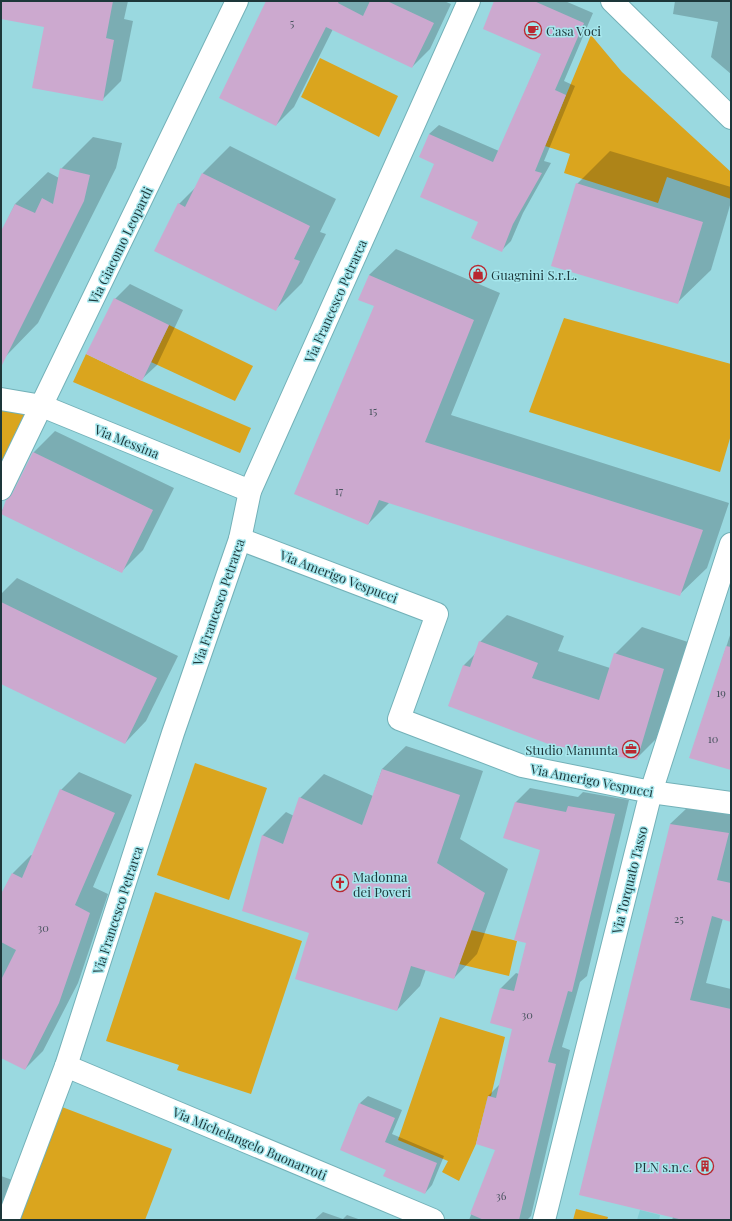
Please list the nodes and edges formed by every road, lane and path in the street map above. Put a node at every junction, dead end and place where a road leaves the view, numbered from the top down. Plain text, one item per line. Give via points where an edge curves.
1 (237, 1) edge
2 (469, 1) edge
3 (612, 1) edge
4 (731, 118) edge
5 (1, 399) edge
6 (42, 406) junction
7 (1, 489) edge
8 (250, 491) junction
9 (240, 539) junction
10 (731, 544) edge
11 (651, 792) junction
12 (731, 803) edge
13 (66, 1066) junction
14 (8, 1220) edge
15 (433, 1220) edge
16 (544, 1220) edge

1 - 6 street, Via Giacomo Leopardi
2 - 8 street, Via Francesco Petrarca
3 - 4 street
5 - 6 street, Via Messina
6 - 7 street, Via Giacomo Leopardi
6 - 8 street, Via Messina
8 - 9 street, Via Francesco Petrarca
9 - 11 street, Via Amerigo Vespucci via 437,614 399,719 522,766
9 - 13 street, Via Francesco Petrarca via 173,733
10 - 11 street, Via Torquato Tasso
11 - 12 street, Via Amerigo Vespucci
11 - 16 street, Via Torquato Tasso
13 - 14 street, Via Francesco Petrarca
13 - 15 street, Via Michelangelo Buonarroti

